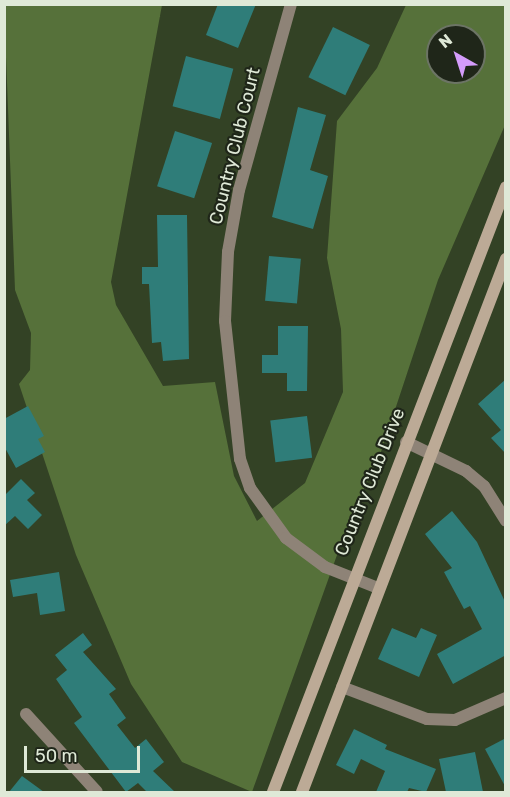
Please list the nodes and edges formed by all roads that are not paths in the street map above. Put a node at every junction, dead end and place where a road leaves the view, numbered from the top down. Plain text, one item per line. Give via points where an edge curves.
1 (291, 4) edge
2 (506, 187) edge
3 (506, 259) edge
4 (406, 442) junction
5 (432, 453) junction
6 (506, 521) edge
7 (351, 579) junction
8 (378, 588) junction
9 (342, 687) junction
10 (506, 698) edge
11 (26, 714) dead end
12 (97, 792) edge
13 (273, 792) edge
14 (302, 792) edge

1 - 7 street, Country Club Court via 239,190 228,252 225,321 235,426 240,459 267,515 309,557
2 - 4 main road, Country Club Drive
3 - 5 main road
4 - 5 street
4 - 7 main road, Country Club Drive
5 - 6 street via 484,486
5 - 8 main road
7 - 8 street, Country Club Court
7 - 13 main road, Country Club Drive
8 - 9 main road
9 - 10 street via 428,719 455,720
9 - 14 main road
11 - 12 street

